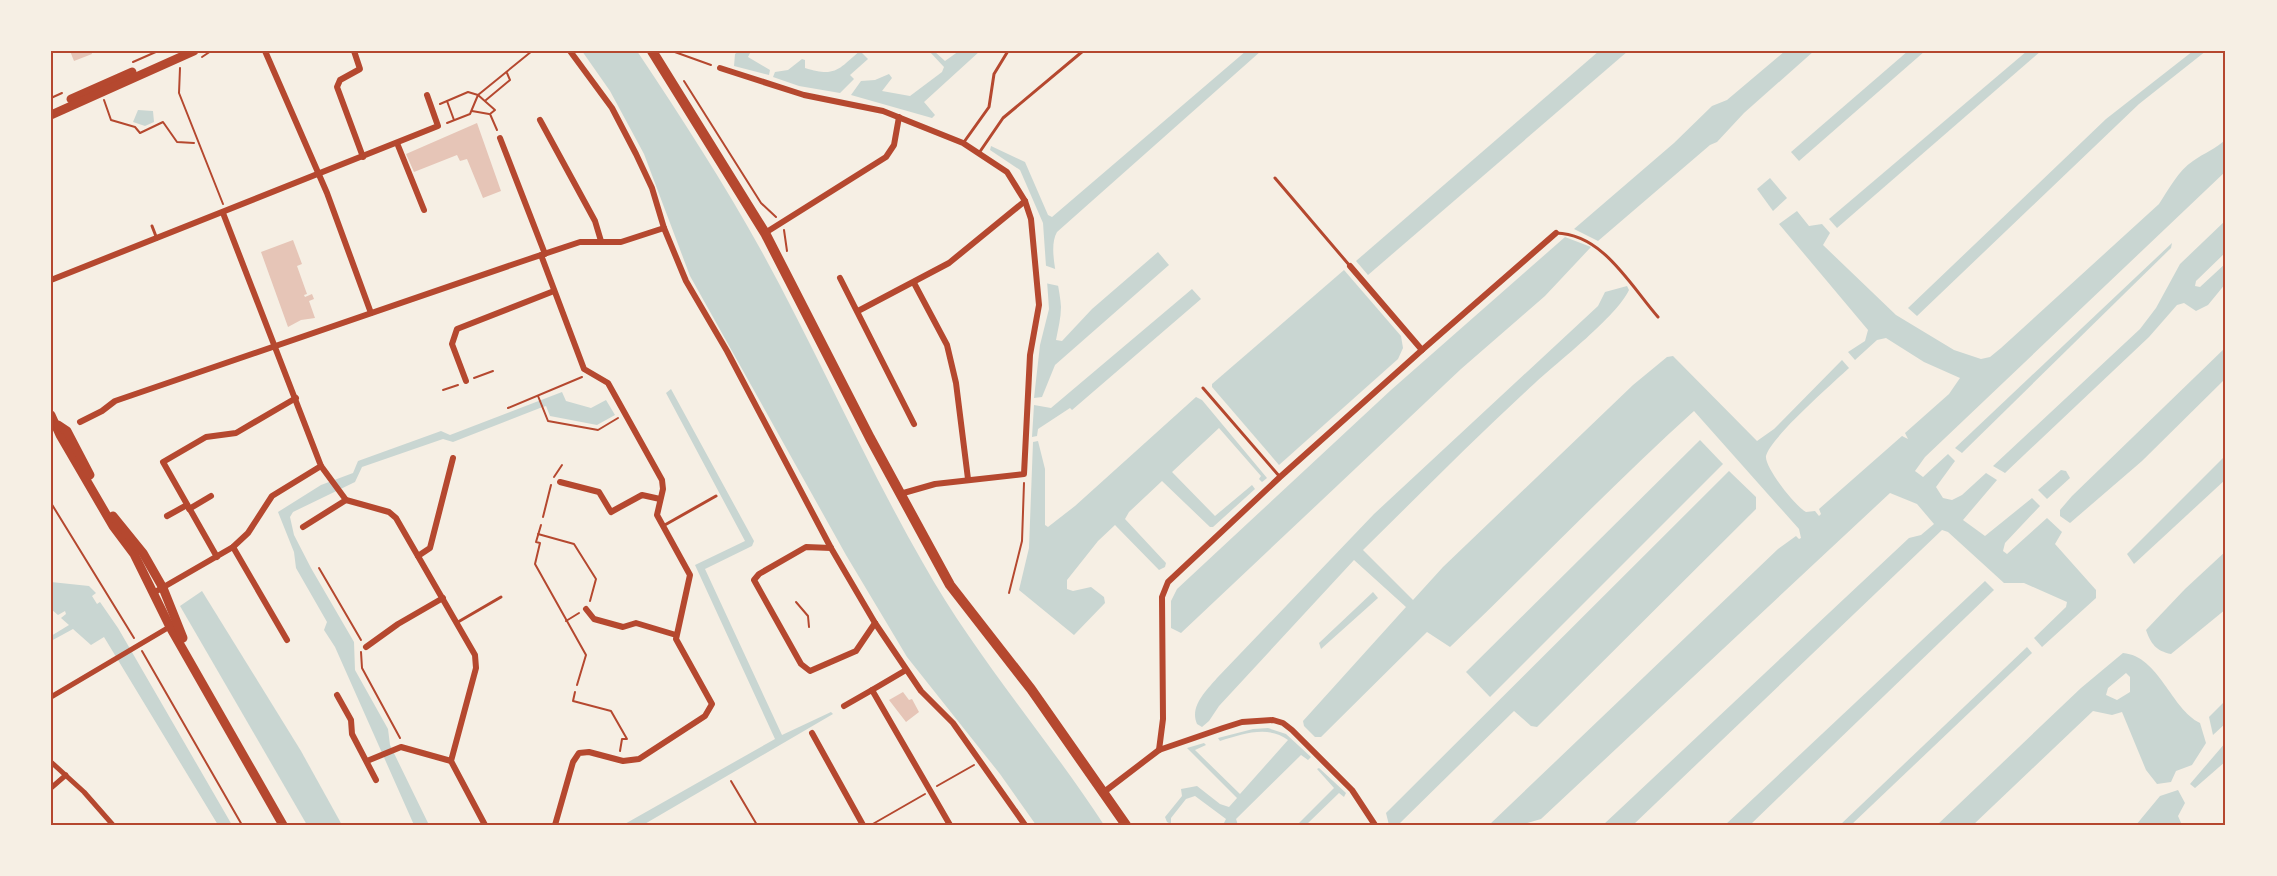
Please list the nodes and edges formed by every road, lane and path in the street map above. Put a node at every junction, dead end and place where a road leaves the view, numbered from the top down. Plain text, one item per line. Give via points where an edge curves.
1 (194, 51) edge
2 (265, 51) edge
3 (354, 51) edge
4 (532, 51) edge
5 (570, 51) edge
6 (652, 51) edge
7 (672, 51) edge
8 (1008, 51) edge
9 (1083, 51) edge
10 (178, 55) edge
11 (720, 68) joint
12 (507, 73) junction
13 (427, 95) dead end
14 (478, 95) junction
15 (104, 100) dead end
16 (486, 100) junction
17 (447, 101) junction
18 (51, 108) edge
19 (431, 108) junction
20 (472, 111) junction
21 (490, 114) junction
22 (51, 115) edge
23 (899, 117) junction
24 (454, 120) junction
25 (540, 120) dead end
26 (438, 126) junction
27 (500, 138) joint
28 (194, 143) dead end
29 (397, 143) junction
30 (963, 143) junction
31 (979, 153) junction
32 (363, 157) junction
33 (318, 174) junction
34 (1275, 178) dead end
35 (1025, 201) junction
36 (424, 210) dead end
37 (223, 213) junction
38 (152, 226) dead end
39 (664, 228) junction
40 (765, 233) junction
41 (1556, 233) joint
42 (157, 239) junction
43 (601, 241) junction
44 (543, 255) junction
45 (1350, 266) joint
46 (840, 278) dead end
47 (51, 280) edge
48 (914, 283) junction
49 (554, 291) junction
50 (858, 311) junction
51 (371, 313) junction
52 (1658, 317) dead end
53 (276, 345) junction
54 (1422, 350) junction
55 (587, 372) junction
56 (466, 381) dead end
57 (1203, 388) dead end
58 (538, 396) junction
59 (296, 398) junction
60 (508, 408) dead end
61 (623, 411) junction
62 (54, 422) edge
63 (80, 422) dead end
64 (914, 424) dead end
65 (453, 458) dead end
66 (562, 465) dead end
67 (321, 466) junction
68 (1024, 474) junction
69 (1280, 477) junction
70 (968, 479) junction
71 (560, 482) dead end
72 (900, 495) junction
73 (211, 496) dead end
74 (716, 496) dead end
75 (660, 499) junction
76 (346, 500) junction
77 (51, 503) edge
78 (188, 507) junction
79 (167, 516) dead end
80 (543, 517) dead end
81 (541, 525) dead end
82 (663, 526) junction
83 (303, 527) dead end
84 (538, 534) junction
85 (233, 547) junction
86 (831, 548) junction
87 (217, 556) junction
88 (418, 556) junction
89 (320, 568) dead end
90 (159, 590) junction
91 (1009, 593) dead end
92 (106, 595) dead end
93 (501, 597) dead end
94 (443, 598) junction
95 (796, 602) dead end
96 (586, 609) junction
97 (566, 621) junction
98 (875, 622) junction
99 (456, 623) junction
100 (173, 625) junction
101 (809, 627) dead end
102 (676, 635) junction
103 (287, 640) dead end
104 (366, 647) dead end
105 (906, 670) junction
106 (577, 685) dead end
107 (872, 690) junction
108 (575, 692) dead end
109 (337, 695) dead end
110 (51, 697) edge
111 (169, 699) dead end
112 (844, 706) dead end
113 (812, 733) dead end
114 (398, 748) junction
115 (1159, 750) junction
116 (618, 759) junction
117 (367, 761) junction
118 (451, 761) junction
119 (51, 762) edge
120 (66, 775) junction
121 (376, 780) dead end
122 (731, 781) dead end
123 (51, 788) edge
124 (1104, 792) junction
125 (886, 817) dead end
126 (113, 825) edge
127 (242, 825) edge
128 (283, 825) edge
129 (290, 825) edge
130 (485, 825) edge
131 (555, 825) edge
132 (757, 825) edge
133 (863, 825) edge
134 (871, 825) edge
135 (950, 825) edge
136 (1025, 825) edge
137 (1126, 825) edge
138 (1375, 825) edge

1 - 10 main road
2 - 33 street
3 - 32 street via 360,69 340,80 337,87
4 - 12 path
5 - 39 street via 617,117 652,188
6 - 40 main road
7 - 11 path
8 - 30 lane via 994,74 989,107
9 - 31 lane via 1004,118
10 - 18 main road
10 - 22 main road
10 - 37 path via 179,93 224,206
11 - 23 street via 775,88
12 - 14 path
12 - 16 path via 510,80
13 - 19 street
14 - 16 path
14 - 17 path via 468,92
14 - 20 path
15 - 28 path via 111,120 135,127 140,133 163,122 177,142
16 - 21 path via 495,110
17 - 19 path
17 - 24 path
19 - 26 street
20 - 21 path
20 - 24 path
21 - 27 path
23 - 30 street
23 - 40 street via 894,146 886,157
24 - 26 path
25 - 43 street via 595,221
26 - 29 street
27 - 44 street
29 - 32 street
29 - 36 street
30 - 31 street
31 - 35 street via 1007,172
32 - 33 street
33 - 37 street
33 - 51 street
34 - 45 lane
35 - 48 street via 949,263
35 - 68 street via 1039,305 1030,348
37 - 42 street
37 - 53 street
38 - 42 lane
39 - 43 street via 621,242
39 - 86 street via 686,281
40 - 72 main road
41 - 52 lane via 1578,236 1597,246
41 - 54 street
42 - 47 street
43 - 44 street via 580,242
44 - 49 street
44 - 51 street
45 - 54 street
46 - 50 street
48 - 50 street
48 - 70 street via 947,345 956,383
49 - 55 street
49 - 56 street via 457,329 452,344
50 - 64 street
51 - 53 street
53 - 59 street
53 - 63 street via 115,401
54 - 69 street
55 - 58 path via 580,379
55 - 61 street via 608,383
57 - 69 lane
58 - 60 path
58 - 61 path via 548,421 598,430
59 - 67 street
59 - 78 street via 236,433 206,437 163,462
61 - 75 street via 661,478
62 - 90 main road via 67,431 117,523 144,553
65 - 88 street via 430,548
66 - 80 path via 554,474
67 - 76 street
67 - 85 street via 272,496 248,533
68 - 70 street
68 - 91 path via 1022,541
69 - 115 street via 1168,582 1162,597 1163,719
70 - 72 street via 932,484
71 - 75 street via 599,492 611,513 642,495
72 - 124 main road via 950,585
73 - 78 street
74 - 82 lane
75 - 82 street via 657,514
76 - 83 street
76 - 88 street via 392,514
77 - 92 path
78 - 79 street
78 - 87 street
81 - 84 path
82 - 102 street via 690,575
84 - 96 path via 574,544 581,553 596,579
84 - 97 path via 535,564
85 - 87 street
85 - 103 street
86 - 98 street
86 - 98 street via 806,548 754,580 801,664 810,670 856,651
87 - 90 street
88 - 94 street
89 - 114 path via 361,640 362,668 401,736
90 - 100 main road
93 - 99 lane
94 - 99 street
94 - 104 street
95 - 101 path via 808,616
96 - 97 path
96 - 102 street via 591,618 603,622 623,627 636,623
97 - 106 path via 586,655
98 - 105 street
99 - 118 street via 477,662
100 - 110 street
100 - 128 main road
100 - 129 main road
102 - 116 street via 711,709 669,742 639,759
105 - 107 street
105 - 136 street via 953,723
107 - 112 street
107 - 135 street
108 - 116 path via 573,701 611,711 627,740 622,739
109 - 117 street
111 - 127 path
113 - 133 street
114 - 117 street
114 - 118 street
115 - 124 street
115 - 138 street via 1242,722 1283,723 1352,790
116 - 131 street via 579,753
117 - 121 street
118 - 130 street
119 - 120 street
120 - 123 street
120 - 126 street
122 - 132 path
124 - 137 main road
125 - 134 path

